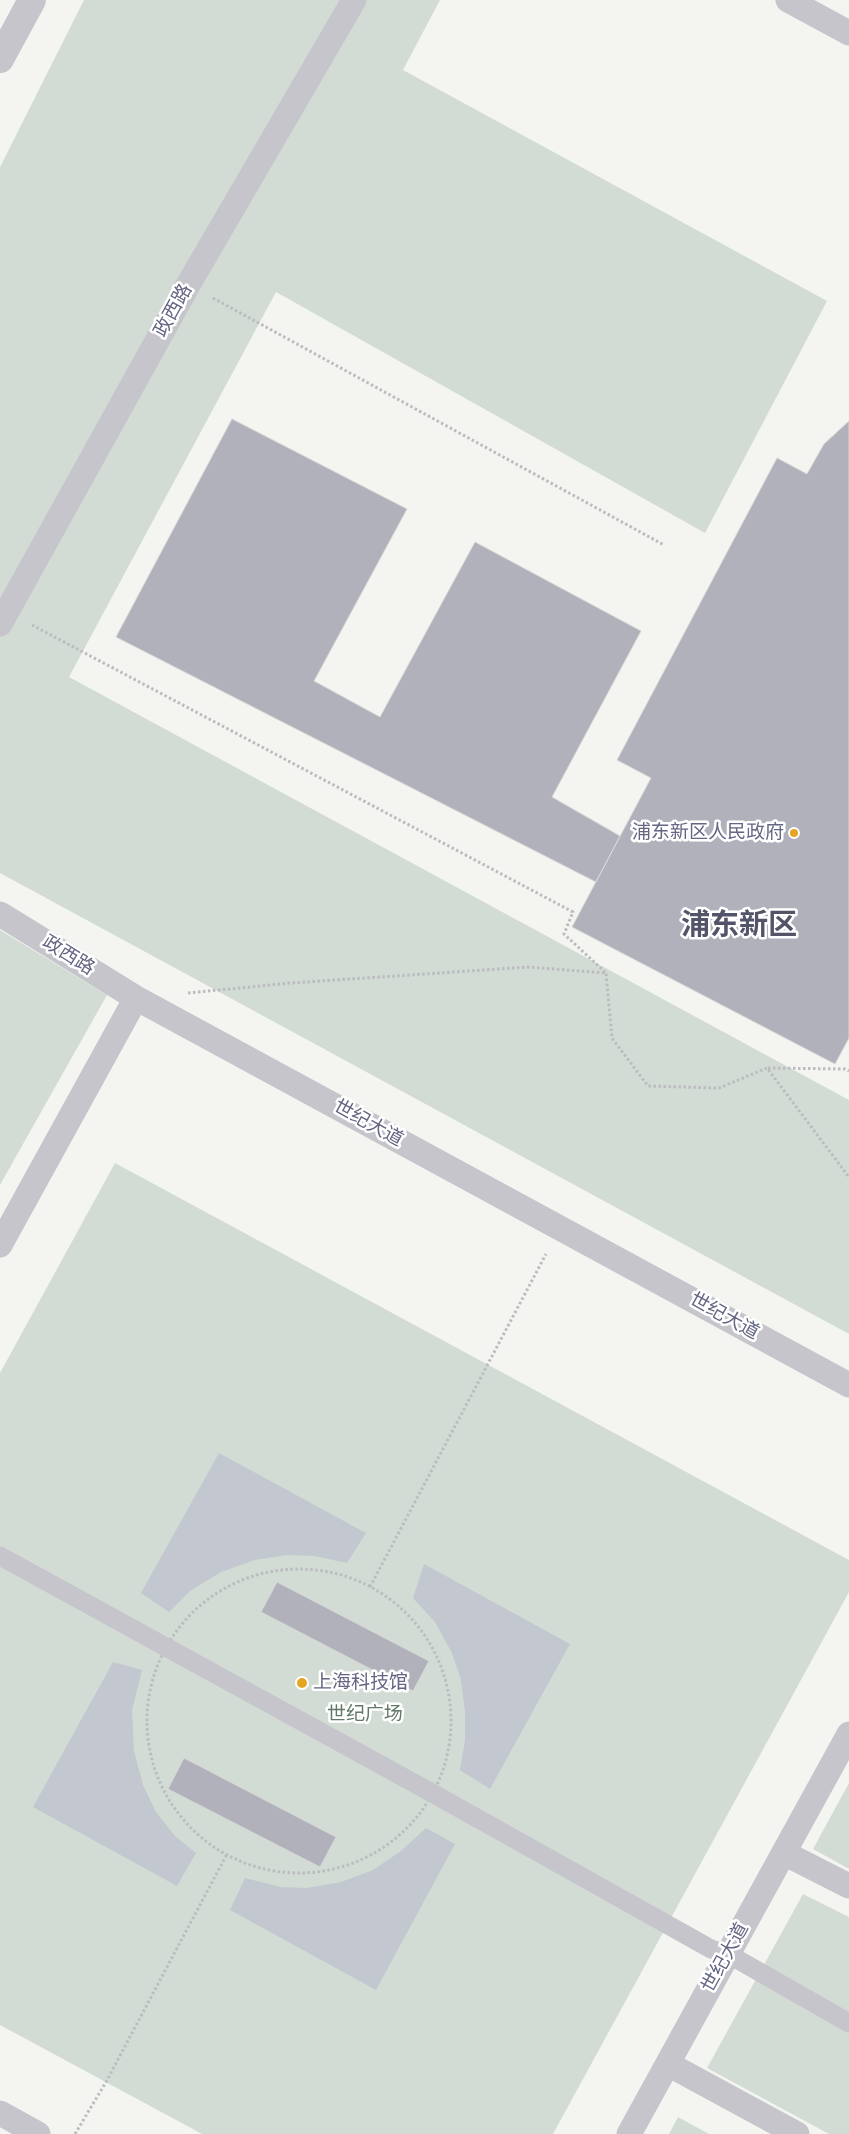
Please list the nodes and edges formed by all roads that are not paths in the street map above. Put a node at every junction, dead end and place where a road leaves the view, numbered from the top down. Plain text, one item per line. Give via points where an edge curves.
1 (32, 0) edge
2 (354, 0) edge
3 (788, 0) edge
4 (849, 33) edge
5 (0, 59) edge
6 (4, 618) edge
7 (0, 914) edge
8 (136, 998) junction
9 (0, 1245) edge
10 (849, 1385) edge
11 (0, 1556) edge
12 (849, 1734) edge
13 (784, 1853) junction
14 (849, 1886) edge
15 (728, 1954) junction
16 (849, 2022) edge
17 (668, 2064) junction
18 (0, 2113) edge
19 (38, 2134) edge
20 (629, 2134) edge
21 (797, 2134) edge

1 - 5 street
2 - 6 street, 政西路 via 188,285
3 - 4 street
7 - 8 street, 政西路
8 - 9 street
8 - 10 street, 世纪大道
11 - 15 street via 712,1949
12 - 13 street, 世纪大道
13 - 14 street
13 - 15 street, 世纪大道
15 - 16 street
15 - 17 street, 世纪大道
17 - 20 street, 世纪大道
17 - 21 street
18 - 19 street

